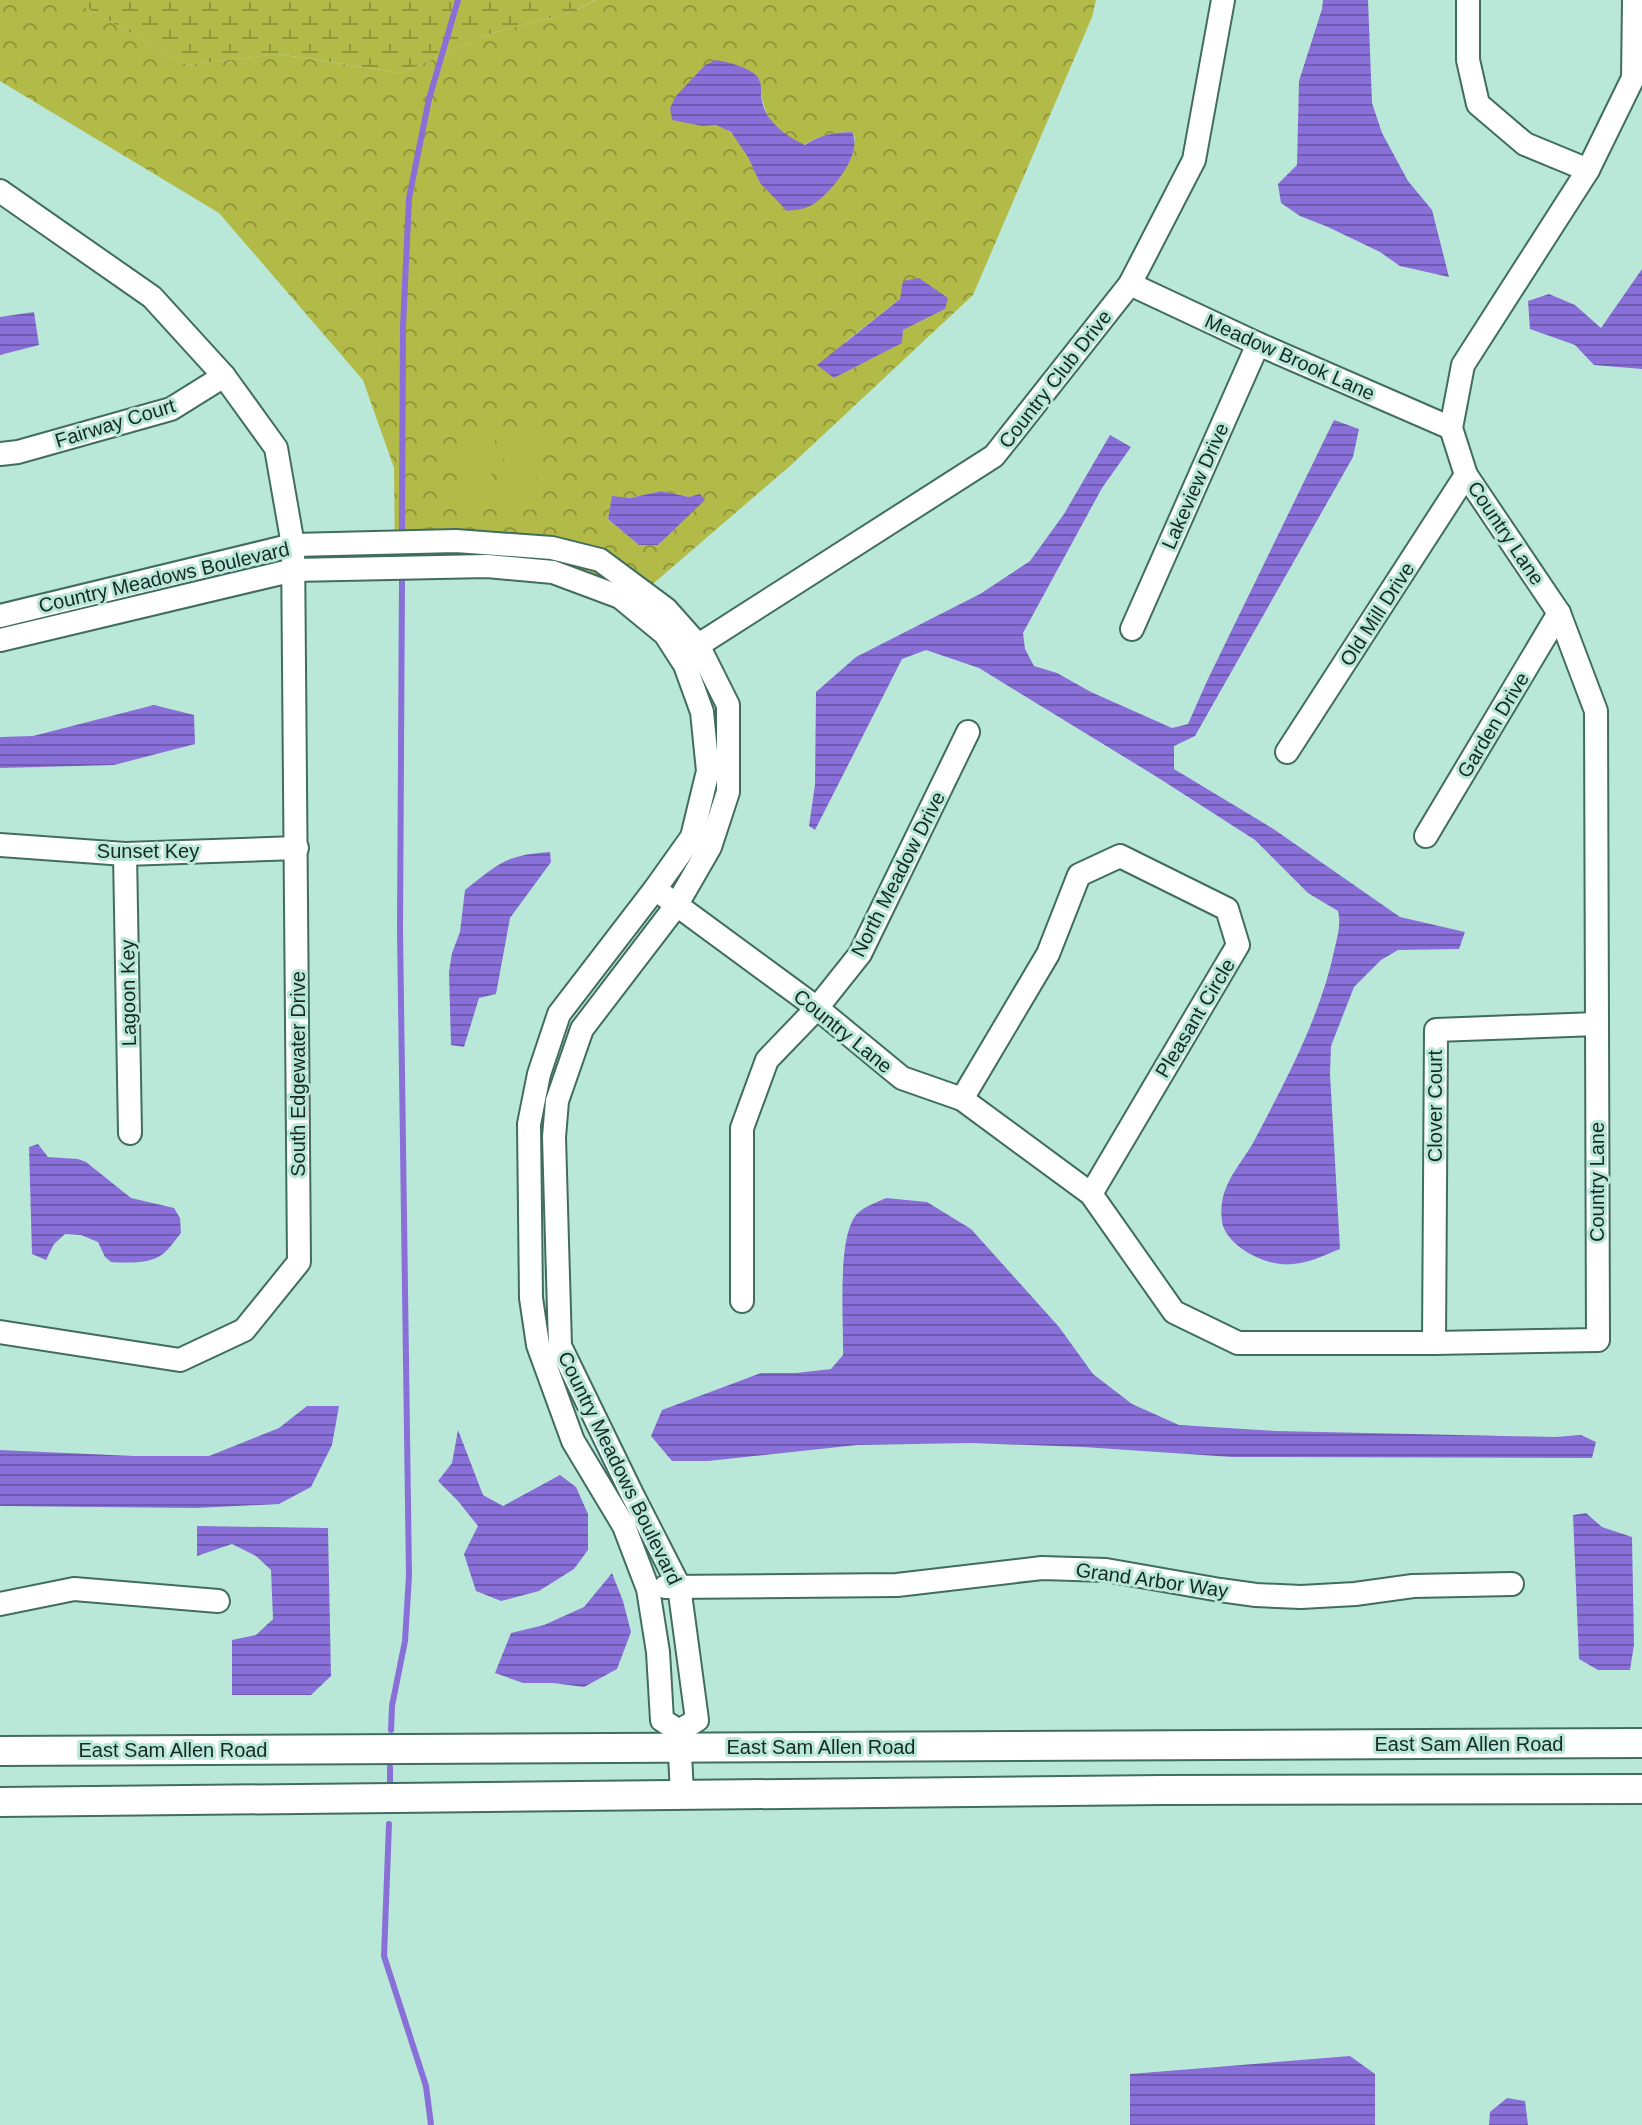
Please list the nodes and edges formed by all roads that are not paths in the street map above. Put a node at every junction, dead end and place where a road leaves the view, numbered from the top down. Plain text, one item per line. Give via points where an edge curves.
1 (1223, 0) edge
2 (1468, 0) edge
3 (1634, 0) edge
4 (1588, 170) junction
5 (0, 191) edge
6 (1130, 284) junction
7 (1258, 344) junction
8 (224, 376) junction
9 (1451, 428) junction
10 (0, 454) edge
11 (1466, 475) junction
12 (456, 541) junction
13 (293, 545) junction
14 (552, 548) junction
15 (459, 566) junction
16 (294, 570) junction
17 (553, 572) junction
18 (1559, 613) junction
19 (0, 616) edge
20 (660, 617) junction
21 (1132, 629) dead end
22 (0, 640) edge
23 (689, 651) junction
24 (968, 732) dead end
25 (1287, 752) dead end
26 (1426, 836) dead end
27 (0, 845) edge
28 (297, 848) junction
29 (125, 854) junction
30 (655, 889) junction
31 (676, 906) junction
32 (817, 1008) junction
33 (1596, 1024) junction
34 (962, 1099) junction
35 (130, 1133) dead end
36 (1091, 1194) junction
37 (530, 1212) junction
38 (557, 1212) junction
39 (742, 1301) dead end
40 (0, 1332) edge
41 (1434, 1343) junction
42 (624, 1478) junction
43 (602, 1490) junction
44 (634, 1521) junction
45 (1512, 1584) dead end
46 (679, 1586) junction
47 (648, 1589) junction
48 (218, 1601) dead end
49 (0, 1604) edge
50 (687, 1649) junction
51 (658, 1652) junction
52 (680, 1739) junction
53 (1642, 1743) edge
54 (0, 1751) edge
55 (1642, 1789) edge
56 (682, 1795) junction
57 (0, 1802) edge

1 - 6 street, Country Club Drive via 1194,160
2 - 4 street via 1468,60 1478,104 1525,144
3 - 4 street, Country Lane via 1633,78
4 - 9 street, Country Lane via 1463,365
5 - 8 street, South Edgewater Drive via 152,297
6 - 7 street, Meadow Brook Lane
6 - 23 street, Country Club Drive via 994,456
7 - 9 street, Meadow Brook Lane
7 - 21 street, Lakeview Drive
8 - 10 street, Fairway Court via 171,409
8 - 13 street, South Edgewater Drive via 276,448
9 - 11 street, Country Lane
11 - 18 street, Country Lane
11 - 25 street, Old Mill Drive
12 - 13 street, Country Meadows Boulevard
12 - 14 street, Country Meadows Boulevard
12 - 15 street
13 - 16 street, South Edgewater Drive
13 - 19 street, Country Meadows Boulevard
14 - 17 street
14 - 20 street, Country Meadows Boulevard via 600,560
15 - 16 street, Country Meadows Boulevard
15 - 17 street, Country Meadows Boulevard
16 - 22 street, Country Meadows Boulevard
16 - 28 street, South Edgewater Drive
17 - 20 street, Country Meadows Boulevard
18 - 26 street, Garden Drive
18 - 33 street, Country Lane via 1596,711
20 - 23 street, Country Meadows Boulevard
23 - 30 street, Country Meadows Boulevard via 708,771 692,837
23 - 31 street, Country Meadows Boulevard via 728,705 728,792 710,847
24 - 32 street, North Meadow Drive via 860,954
27 - 29 street, Sunset Key
28 - 29 street, Sunset Key
28 - 40 street, South Edgewater Drive via 299,1262 244,1330 180,1360
29 - 35 street, Lagoon Key
30 - 31 street, Country Lane
30 - 37 street, Country Meadows Boulevard via 559,1014 529,1124
31 - 32 street, Country Lane
31 - 38 street, Country Meadows Boulevard via 582,1029 557,1101
32 - 34 street, Country Lane via 902,1078
32 - 39 street, North Meadow Drive via 767,1060 742,1128
33 - 41 street, Clover Court via 1436,1030
33 - 41 street, Country Lane via 1598,1340
34 - 36 street, Country Lane
34 - 36 street, Pleasant Circle via 1048,954 1079,875 1120,856 1227,909 1238,945
36 - 41 street, Country Lane via 1174,1312 1238,1343
37 - 38 street
37 - 43 street, Country Meadows Boulevard via 531,1298 538,1345 573,1441
38 - 42 street, Country Meadows Boulevard via 560,1346
42 - 43 street
42 - 44 street, Country Meadows Boulevard
43 - 44 street, Country Meadows Boulevard
44 - 46 street, Country Meadows Boulevard
44 - 47 street, Country Meadows Boulevard
45 - 46 street, Grand Arbor Way via 1413,1586 1301,1597 1256,1595 1106,1570 1042,1568 897,1585
46 - 47 street, Grand Arbor Way
46 - 50 street, Country Meadows Boulevard
47 - 51 street, Country Meadows Boulevard
48 - 49 street via 74,1589
50 - 51 street
50 - 52 street, Country Meadows Boulevard via 697,1720
51 - 52 street, Country Meadows Boulevard via 662,1720
52 - 53 main road, East Sam Allen Road
52 - 54 main road, East Sam Allen Road
52 - 56 street, Country Meadows Boulevard
55 - 56 main road
56 - 57 main road

